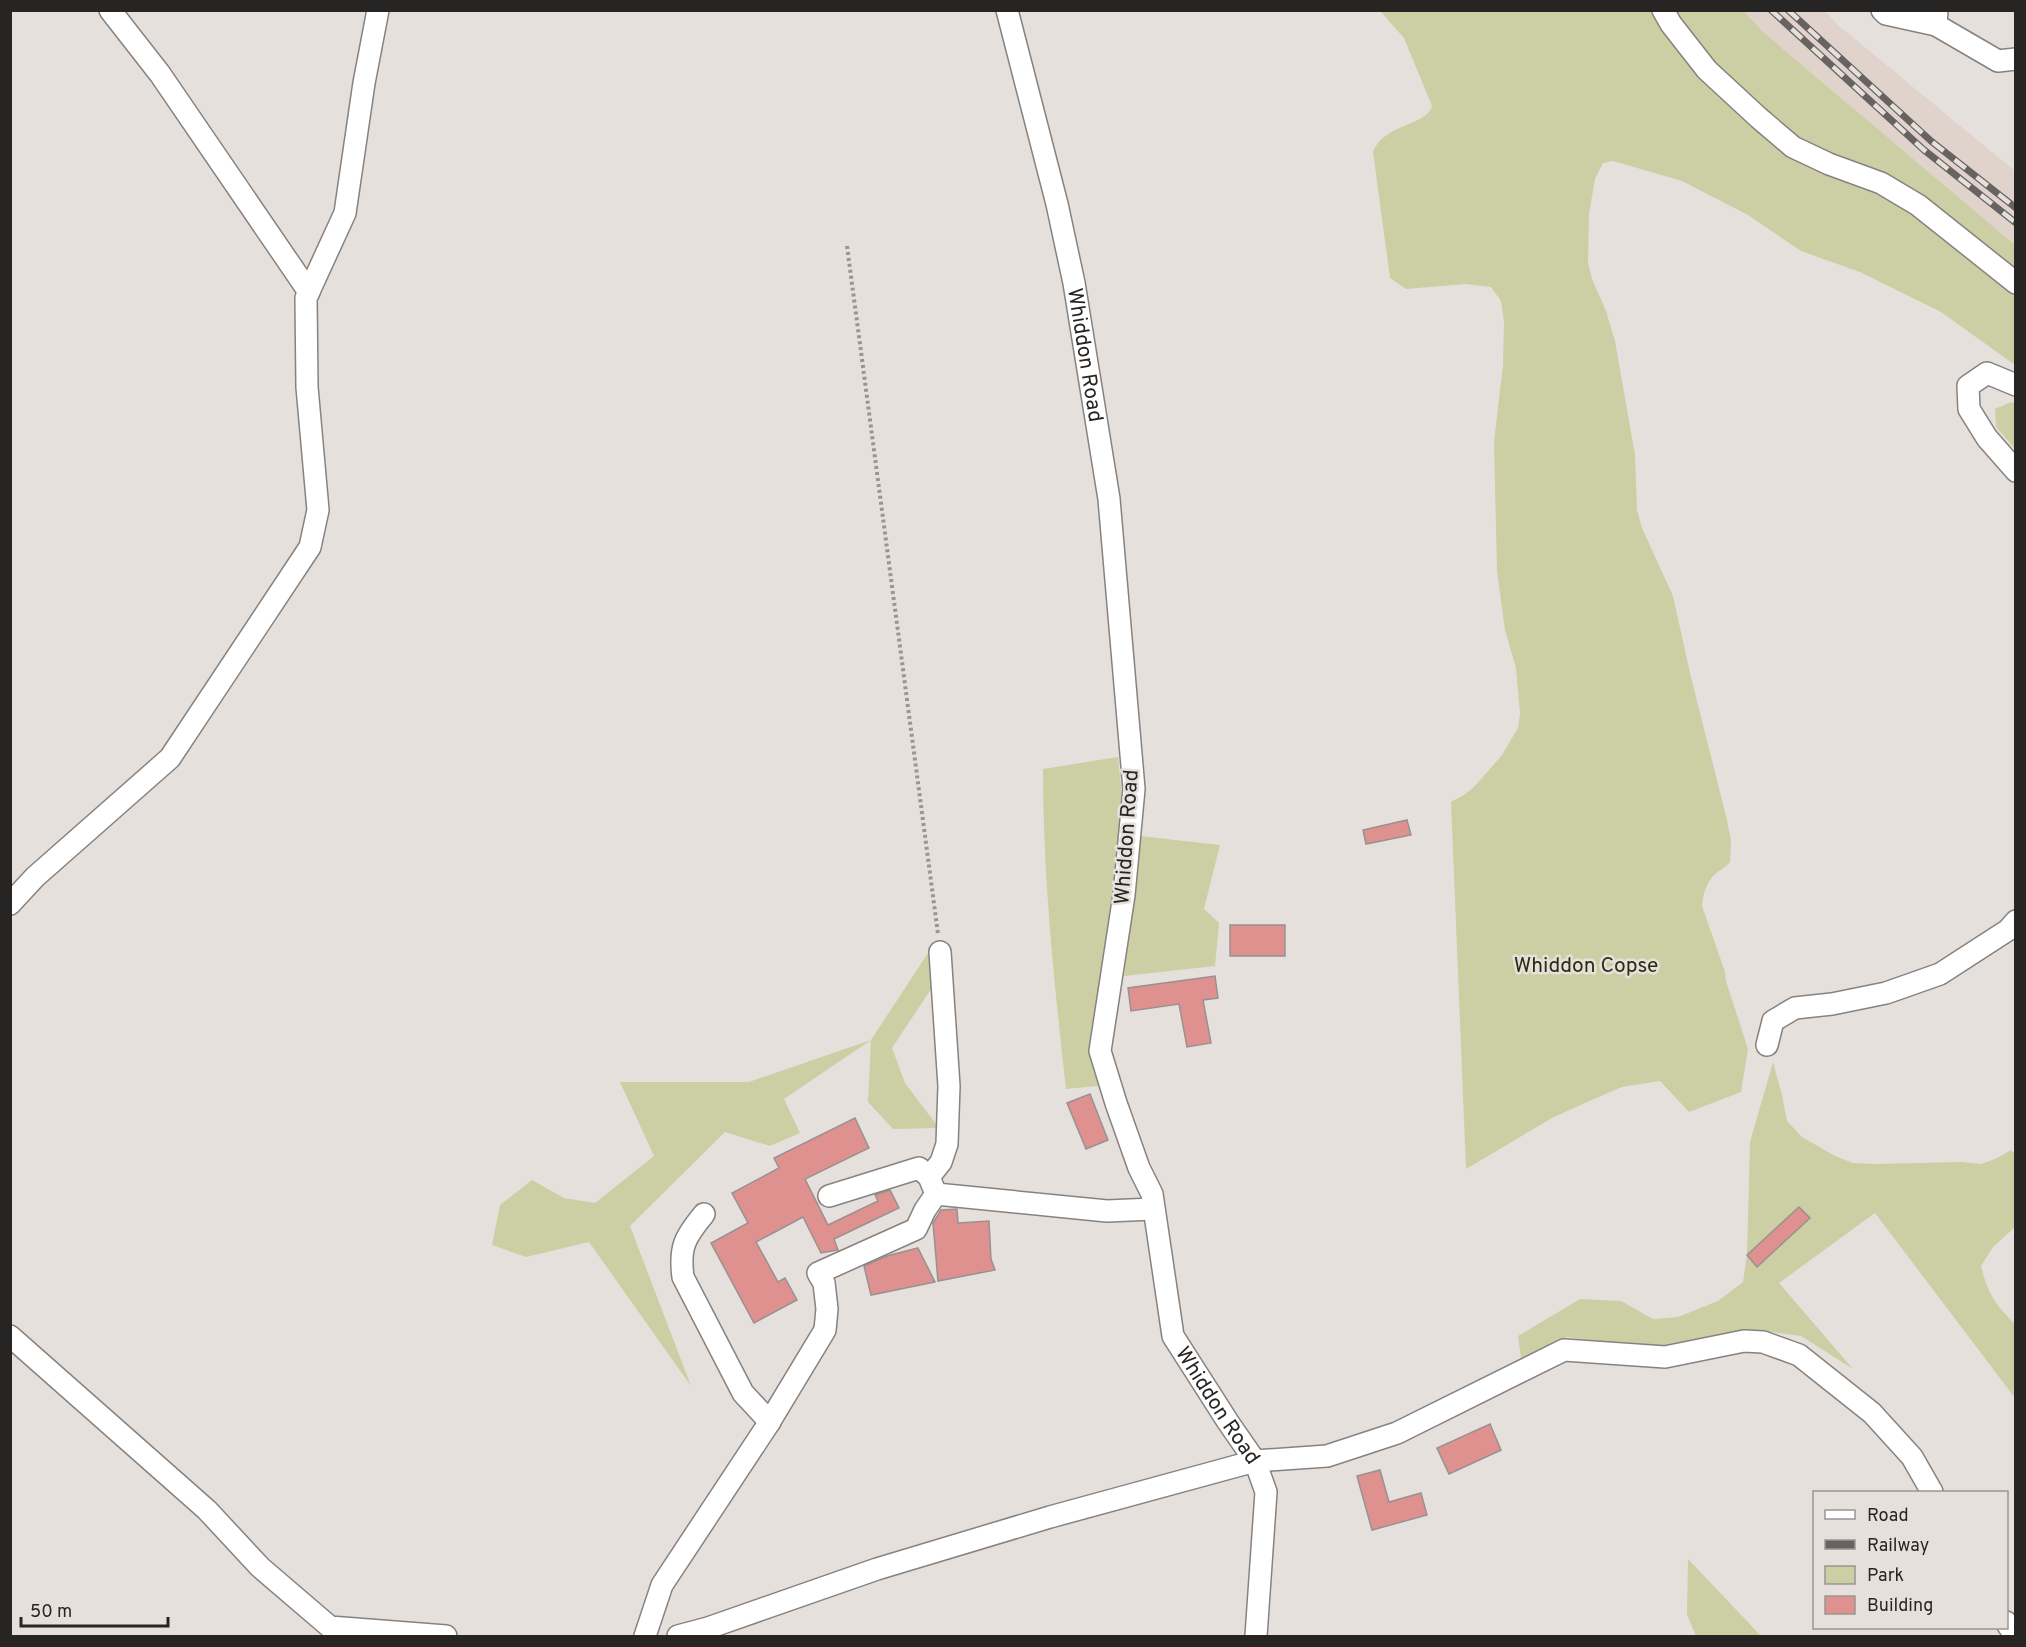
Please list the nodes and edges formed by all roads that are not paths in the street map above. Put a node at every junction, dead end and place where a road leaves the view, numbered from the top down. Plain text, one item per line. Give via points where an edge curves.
1 (110, 10) edge
2 (378, 10) edge
3 (1007, 10) edge
4 (1663, 10) edge
5 (1882, 10) edge
6 (1936, 18) edge
7 (2016, 59) edge
8 (2016, 283) edge
9 (309, 292) junction
10 (2016, 385) edge
11 (2016, 471) edge
12 (10, 904) edge
13 (2016, 921) edge
14 (940, 952) road end
15 (1767, 1045) dead end
16 (932, 1186) junction
17 (829, 1196) dead end
18 (1153, 1209) junction
19 (704, 1214) dead end
20 (10, 1336) edge
21 (770, 1422) junction
22 (1255, 1461) junction
23 (1931, 1491) edge
24 (330, 1632) edge
25 (447, 1636) edge
26 (645, 1636) edge
27 (678, 1636) edge
28 (1256, 1636) edge

1 - 9 street via 160,74
2 - 9 street via 363,83 345,213
3 - 18 street, Whiddon Road via 1074,283 1109,499 1134,789 1124,895 1100,1051 1119,1114 1152,1194
4 - 8 street via 1707,70 1793,147 1881,183 1963,240
5 - 6 street via 1886,14
6 - 7 street via 1998,61
9 - 12 street via 307,387 318,510 310,548 170,758 35,877
10 - 11 street via 1987,373 1968,386 1969,409 1987,438
13 - 15 street via 1940,974 1886,993 1795,1008 1773,1021
14 - 16 street via 949,1086 947,1144
16 - 17 street via 919,1168
16 - 18 street via 1107,1211
16 - 21 street via 916,1228 818,1273 824,1283 825,1330
18 - 22 street, Whiddon Road via 1173,1336
19 - 21 street via 689,1232 680,1257 683,1277 743,1393
20 - 24 street via 207,1510 260,1567
21 - 26 street via 662,1585
22 - 23 street via 1327,1456 1397,1433 1564,1350 1665,1357 1744,1341 1763,1342 1799,1355 1872,1413 1912,1456
22 - 27 street via 877,1569
22 - 28 street, Whiddon Road via 1266,1492
24 - 25 street

